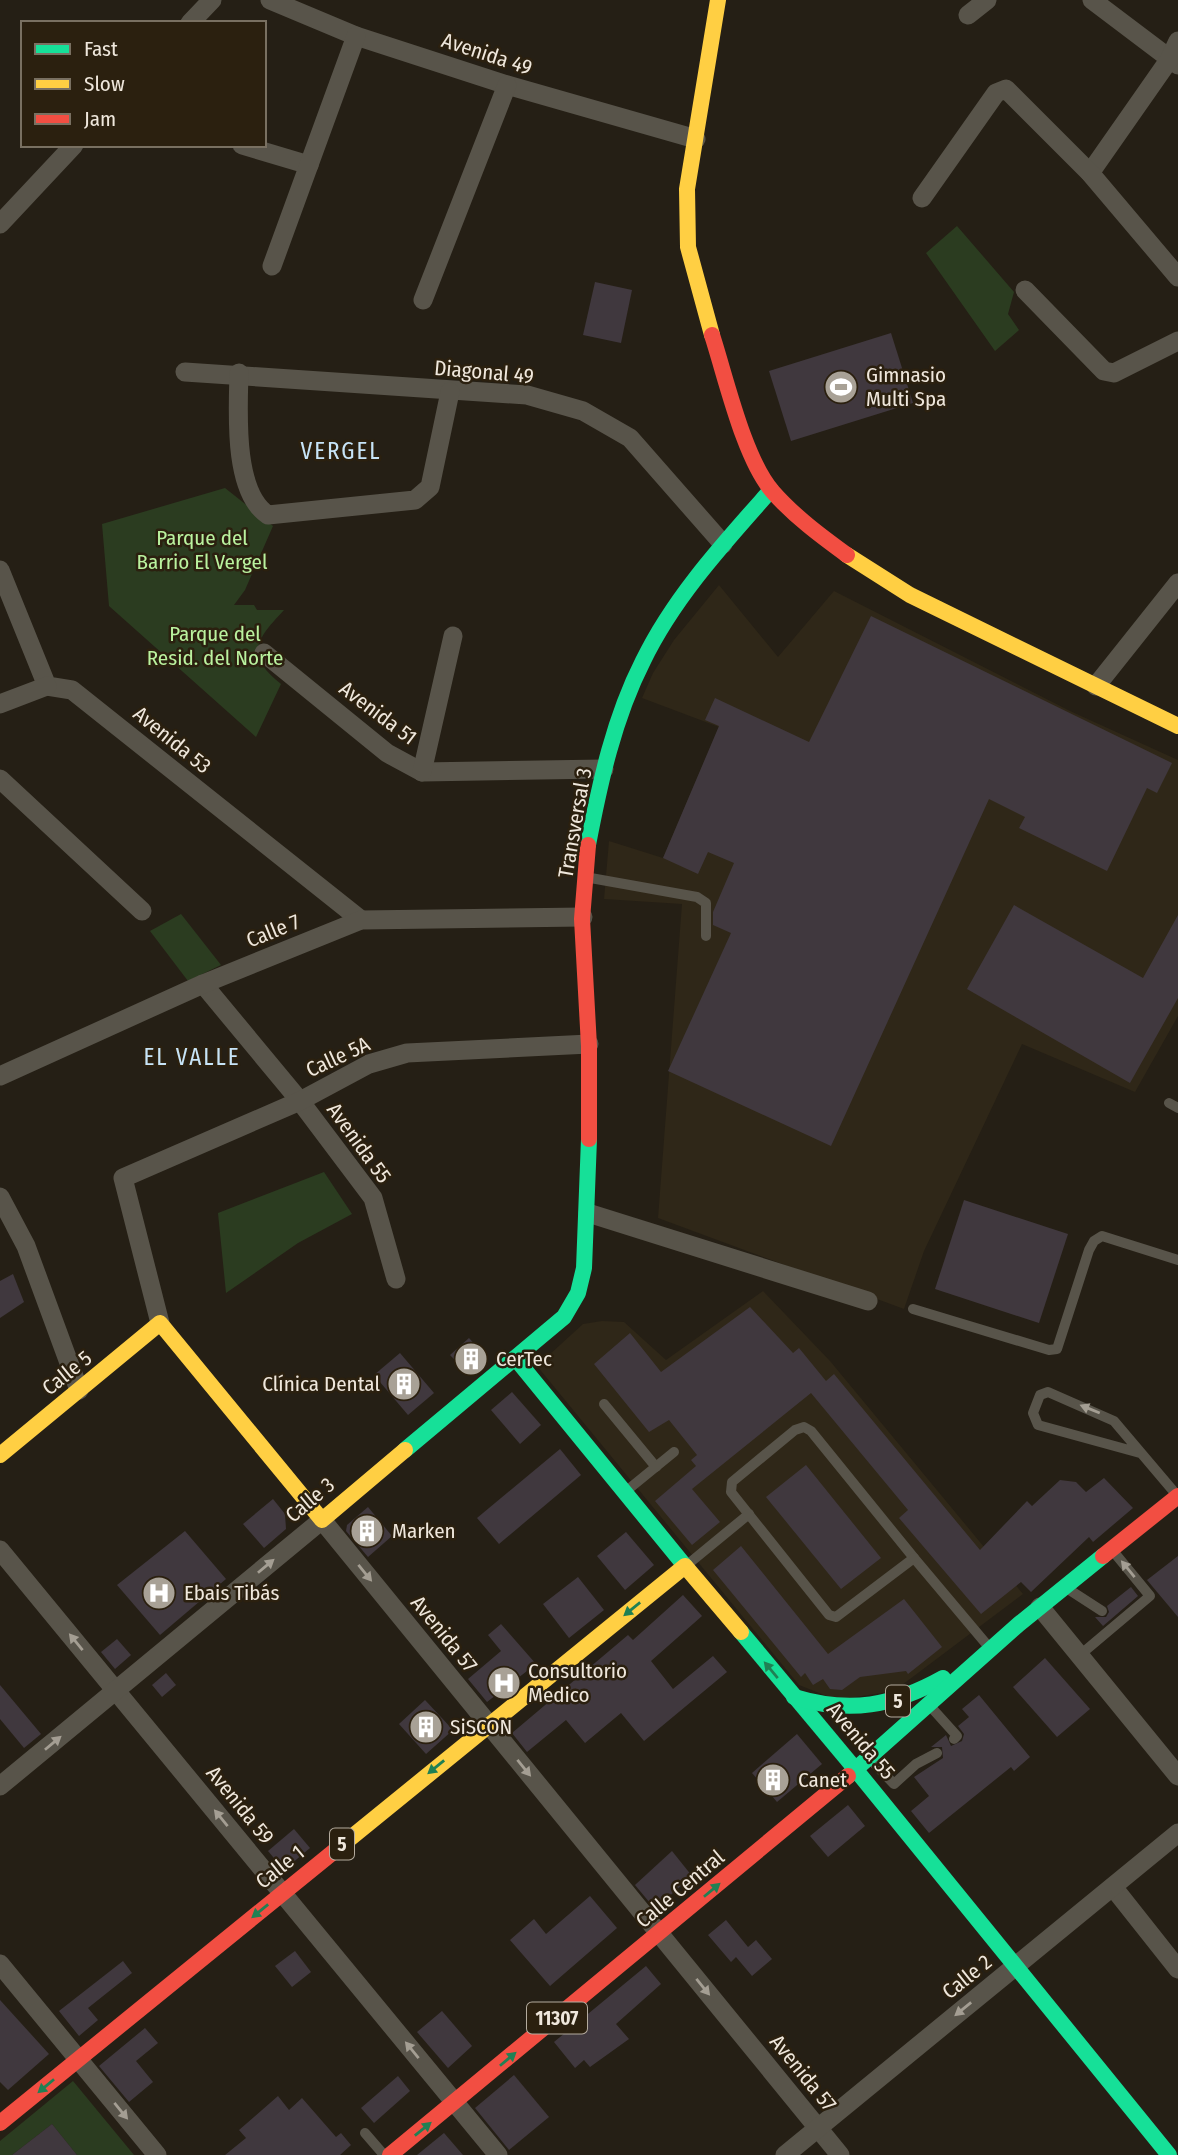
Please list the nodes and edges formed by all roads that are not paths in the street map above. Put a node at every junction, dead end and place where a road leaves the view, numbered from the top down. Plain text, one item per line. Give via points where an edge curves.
1 (212, 0) edge
2 (270, 0) edge
3 (718, 0) edge
4 (987, 0) edge
5 (1092, 0) edge
6 (968, 15) dead end
7 (192, 21) edge
8 (356, 36) junction
9 (1178, 41) edge
10 (1174, 62) edge
11 (507, 85) junction
12 (696, 139) junction
13 (72, 147) edge
14 (249, 147) edge
15 (309, 165) junction
16 (1090, 173) junction
17 (922, 198) dead end
18 (0, 223) edge
19 (272, 267) dead end
20 (1178, 277) edge
21 (1025, 290) dead end
22 (423, 300) dead end
23 (1178, 341) edge
24 (186, 372) dead end
25 (239, 373) junction
26 (450, 392) junction
27 (771, 490) junction
28 (723, 544) junction
29 (0, 569) edge
30 (1178, 583) edge
31 (453, 636) dead end
32 (264, 653) dead end
33 (47, 686) junction
34 (1096, 686) junction
35 (0, 704) edge
36 (1178, 726) edge
37 (604, 769) junction
38 (422, 772) junction
39 (0, 779) edge
40 (584, 877) junction
41 (142, 911) dead end
42 (583, 917) junction
43 (361, 920) junction
44 (706, 936) dead end
45 (203, 984) junction
46 (589, 1044) junction
47 (0, 1076) edge
48 (300, 1101) junction
49 (123, 1178) joint
50 (0, 1197) edge
51 (588, 1213) junction
52 (1178, 1260) edge
53 (396, 1279) dead end
54 (868, 1301) dead end
55 (914, 1309) dead end
56 (160, 1323) junction
57 (516, 1360) junction
58 (79, 1390) junction
59 (604, 1404) dead end
60 (674, 1452) dead end
61 (1140, 1453) junction
62 (0, 1455) edge
63 (656, 1467) junction
64 (625, 1492) junction
65 (1178, 1496) edge
66 (749, 1514) junction
67 (322, 1520) junction
68 (1111, 1549) junction
69 (0, 1550) edge
70 (914, 1558) junction
71 (685, 1566) junction
72 (1064, 1587) junction
73 (1040, 1607) junction
74 (1102, 1611) dead end
75 (991, 1649) junction
76 (1080, 1655) junction
77 (116, 1690) junction
78 (794, 1697) junction
79 (929, 1706) junction
80 (488, 1724) junction
81 (954, 1739) dead end
82 (937, 1753) dead end
83 (870, 1758) junction
84 (856, 1770) junction
85 (1178, 1776) edge
86 (0, 1786) edge
87 (1178, 1833) edge
88 (1113, 1887) junction
89 (282, 1892) junction
90 (659, 1934) junction
91 (0, 1964) edge
92 (1016, 1966) junction
93 (1178, 1969) edge
94 (78, 2059) junction
95 (455, 2103) junction
96 (0, 2123) edge
97 (818, 2128) junction
98 (365, 2133) dead end
99 (157, 2155) edge
100 (384, 2155) edge
101 (390, 2155) edge
102 (498, 2155) edge
103 (785, 2155) edge
104 (840, 2155) edge
105 (1169, 2155) edge

1 - 7 street
2 - 8 street, Avenida 49
3 - 12 main road
4 - 6 street
5 - 10 street
8 - 11 street, Avenida 49
8 - 15 street
9 - 10 street
10 - 16 street
11 - 12 street, Avenida 49
11 - 22 street
12 - 27 main road via 687,189 688,247 748,444
13 - 18 street
14 - 15 street
15 - 19 street
16 - 17 street via 1006,89 996,93
16 - 20 street
21 - 23 street via 1104,371 1114,373
24 - 25 street, Diagonal 49
25 - 26 street, Diagonal 49
25 - 26 street via 239,446 252,501 268,515 415,500 430,487
26 - 28 street, Diagonal 49 via 527,395 583,411 630,438
27 - 28 main road, Transversal 3
27 - 34 main road via 814,531 860,565 910,595
28 - 37 main road, Transversal 3 via 656,636 630,690
29 - 33 street
30 - 34 street
31 - 38 street
32 - 38 street, Avenida 51 via 387,753
33 - 35 street
33 - 43 street, Avenida 53 via 72,690
34 - 36 main road
37 - 38 street, Avenida 51
37 - 40 main road, Transversal 3
39 - 41 street
40 - 42 main road, Transversal 3
40 - 44 lane via 696,897 706,903
42 - 43 street, Calle 7
42 - 46 main road, Transversal 3
43 - 45 street, Calle 7
45 - 47 street, Calle 7
45 - 48 street, Avenida 55
46 - 48 street, Calle 5A via 407,1053 369,1064
46 - 51 main road, Transversal 3
48 - 49 street, Calle 5A
48 - 53 street, Avenida 55 via 373,1198
49 - 56 street, Avenida 57
50 - 58 street via 26,1246
51 - 54 street
51 - 57 main road, Calle 3 via 578,1293 564,1317
52 - 55 lane via 1097,1238 1057,1349
56 - 58 main road, Calle 5
56 - 67 main road, Avenida 57
57 - 64 main road, Avenida 55
57 - 67 main road, Calle 3
58 - 62 main road, Calle 5
59 - 63 lane
60 - 63 lane
61 -> 61 lane via 1105,1415 1048,1392 1040,1395 1033,1413 1038,1425
61 - 65 lane
63 - 64 lane
64 - 71 main road, Avenida 55
65 - 68 main road, Calle Central / 5
66 - 70 lane via 832,1618
66 - 70 lane via 731,1492 732,1482 804,1427
66 - 71 lane
77 -> 67 street, Calle 3
67 -> 80 street, Avenida 57
68 - 72 main road, Calle Central / 5
76 -> 68 lane via 1150,1596
77 -> 69 street, Avenida 59
70 - 75 lane
78 -> 71 main road, Avenida 55
71 -> 80 main road, Calle 1 / 5
72 - 73 main road, Calle Central / 5
72 - 74 lane
73 - 75 main road, Calle Central / 5
73 - 76 street
75 - 78 main road, Calle Central / 5 via 914,1696 884,1706 822,1707
75 - 79 main road, Calle Central / 5
76 - 85 street
86 -> 77 street, Calle 3
89 -> 77 street, Avenida 59
78 - 84 main road, Avenida 55
79 - 81 lane via 957,1736
79 - 83 main road, Calle Central / 5
80 -> 89 main road, Calle 1 / 5
80 -> 90 street, Avenida 57
82 - 83 lane via 894,1784
83 - 84 main road, Calle Central / 5
90 -> 84 main road, Calle Central / 11307
84 - 92 main road, Avenida 55
87 - 88 street, Calle 2
88 - 92 street, Calle 2
88 - 93 street
89 -> 94 main road, Calle 1 / 5
95 -> 89 street, Avenida 59
95 -> 90 main road, Calle Central / 11307
90 -> 97 street, Avenida 57
91 - 94 street
92 -> 97 street, Calle 2
92 - 105 main road, Avenida 55
94 -> 96 main road, Calle 1 / 5
94 -> 99 street
101 -> 95 main road, Calle Central / 11307
95 - 102 street, Avenida 59
97 - 103 street, Calle 2
97 - 104 street, Avenida 57
98 - 100 lane

